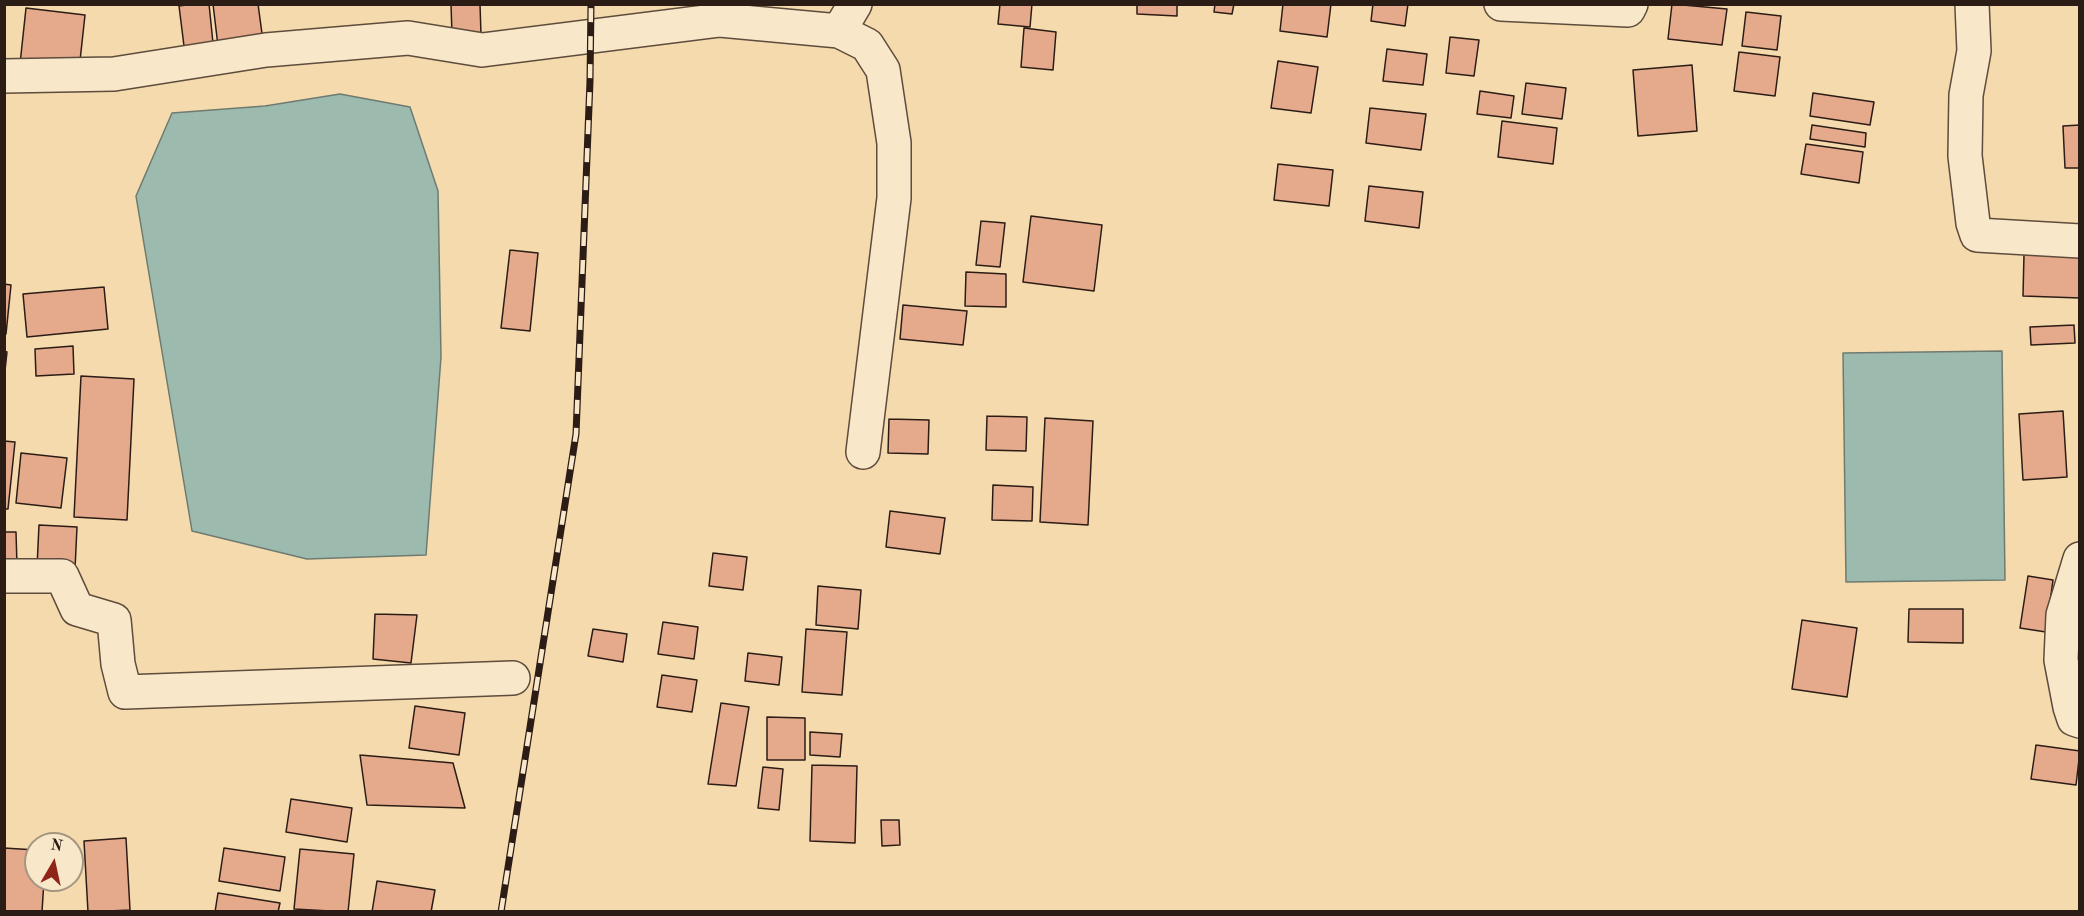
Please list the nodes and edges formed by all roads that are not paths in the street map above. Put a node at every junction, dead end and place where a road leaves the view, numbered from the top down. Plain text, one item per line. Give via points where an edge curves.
1 (1501, 4) edge
2 (1631, 4) edge
3 (1972, 4) edge
4 (847, 18) edge
5 (4, 76) edge
6 (2079, 241) edge
7 (863, 452) dead end
8 (2079, 559) edge
9 (4, 576) edge
10 (513, 678) dead end
11 (2079, 722) edge

1 - 2 street via 1628,10
3 - 6 street via 1974,51 1966,95 1965,156 1977,235
4 - 5 street via 720,20 482,50 408,38 266,50 114,74
4 - 7 street via 883,70 894,143 894,198
8 - 11 street via 2063,615 2061,660 2070,706
9 - 10 street via 62,576 78,609 114,620 125,692

